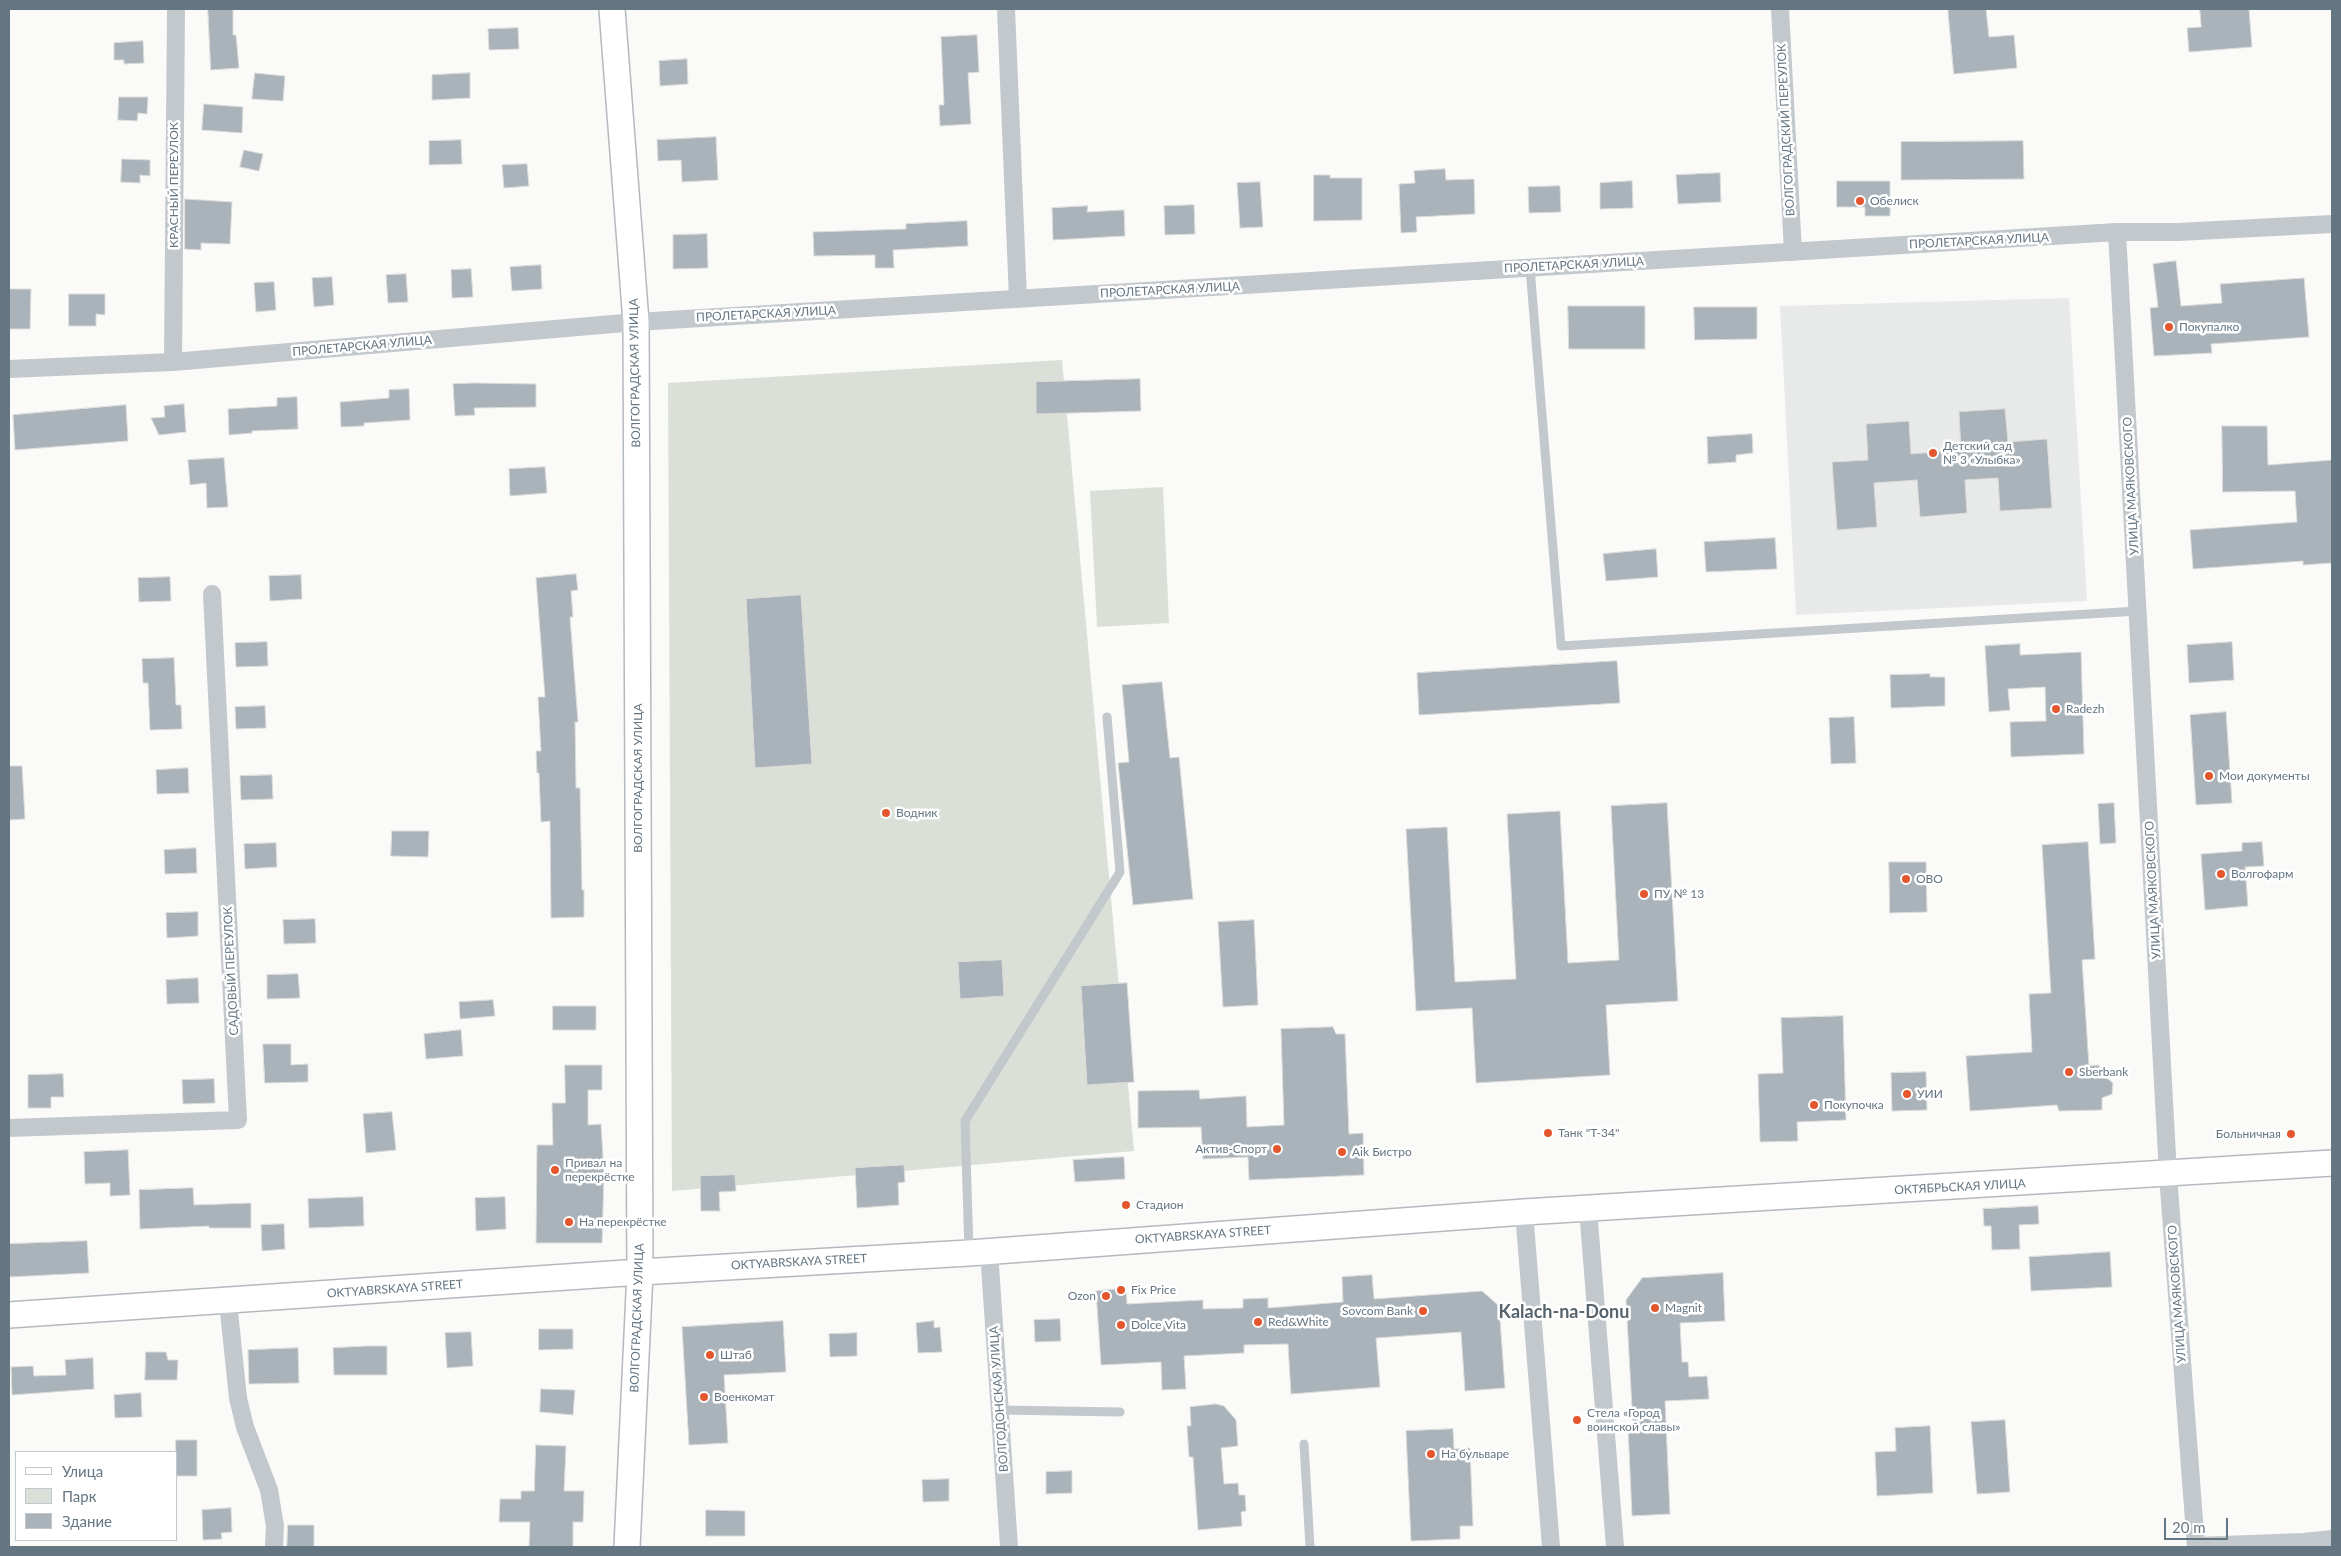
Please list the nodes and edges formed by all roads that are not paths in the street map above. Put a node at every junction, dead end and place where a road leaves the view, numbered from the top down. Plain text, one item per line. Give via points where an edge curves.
1 (176, 9) edge
2 (612, 9) edge
3 (1006, 9) edge
4 (1780, 9) edge
5 (2332, 224) edge
6 (2117, 232) junction
7 (1793, 252) junction
8 (1530, 268) junction
9 (1018, 299) junction
10 (636, 322) junction
11 (172, 362) junction
12 (9, 369) edge
13 (212, 594) dead end
14 (2138, 611) junction
15 (1107, 717) dead end
16 (9, 1128) edge
17 (2332, 1163) edge
18 (2168, 1175) junction
19 (1588, 1209) junction
20 (1524, 1212) junction
21 (979, 1252) junction
22 (640, 1272) junction
23 (228, 1302) junction
24 (9, 1315) edge
25 (1000, 1410) junction
26 (1120, 1412) dead end
27 (1304, 1444) dead end
28 (2332, 1539) edge
29 (274, 1547) edge
30 (627, 1547) edge
31 (1009, 1547) edge
32 (1310, 1547) edge
33 (1551, 1547) edge
34 (1615, 1547) edge
35 (2196, 1547) edge

1 - 11 street, КРАСНЫЙ ПЕРЕУЛОК
2 - 10 main road, ВОЛГОГРАДСКАЯ УЛИЦА
3 - 9 street
4 - 7 street, ВОЛГОГРАДСКИЙ ПЕРЕУЛОК
5 - 6 street, ПРОЛЕТАРСКАЯ УЛИЦА
6 - 7 street, ПРОЛЕТАРСКАЯ УЛИЦА
6 - 14 street, УЛИЦА МАЯКОВСКОГО
7 - 8 street, ПРОЛЕТАРСКАЯ УЛИЦА
8 - 9 street, ПРОЛЕТАРСКАЯ УЛИЦА
8 - 14 lane via 1561,646
9 - 10 street, ПРОЛЕТАРСКАЯ УЛИЦА
10 - 11 street, ПРОЛЕТАРСКАЯ УЛИЦА
10 - 22 main road, ВОЛГОГРАДСКАЯ УЛИЦА
11 - 12 street, ПРОЛЕТАРСКАЯ УЛИЦА
13 - 16 street, САДОВЫЙ ПЕРЕУЛОК via 238,1120
14 - 18 street, УЛИЦА МАЯКОВСКОГО
15 - 21 lane via 1120,872 964,1121
17 - 18 main road, ОКТЯБРЬСКАЯ УЛИЦА
18 - 19 main road, ОКТЯБРЬСКАЯ УЛИЦА
18 - 35 street, УЛИЦА МАЯКОВСКОГО
19 - 20 main road, OKTYABRSKAYA STREET
19 - 34 street
20 - 21 main road, OKTYABRSKAYA STREET
20 - 33 street
21 - 22 main road, OKTYABRSKAYA STREET
21 - 25 street, ВОЛГОДОНСКАЯ УЛИЦА
22 - 23 main road, OKTYABRSKAYA STREET
22 - 30 main road, ВОЛГОГРАДСКАЯ УЛИЦА
23 - 24 main road, OKTYABRSKAYA STREET
23 - 29 street via 238,1398 245,1427 269,1490 275,1526
25 - 26 lane
25 - 31 street, ВОЛГОДОНСКАЯ УЛИЦА
27 - 32 lane
28 - 35 street

